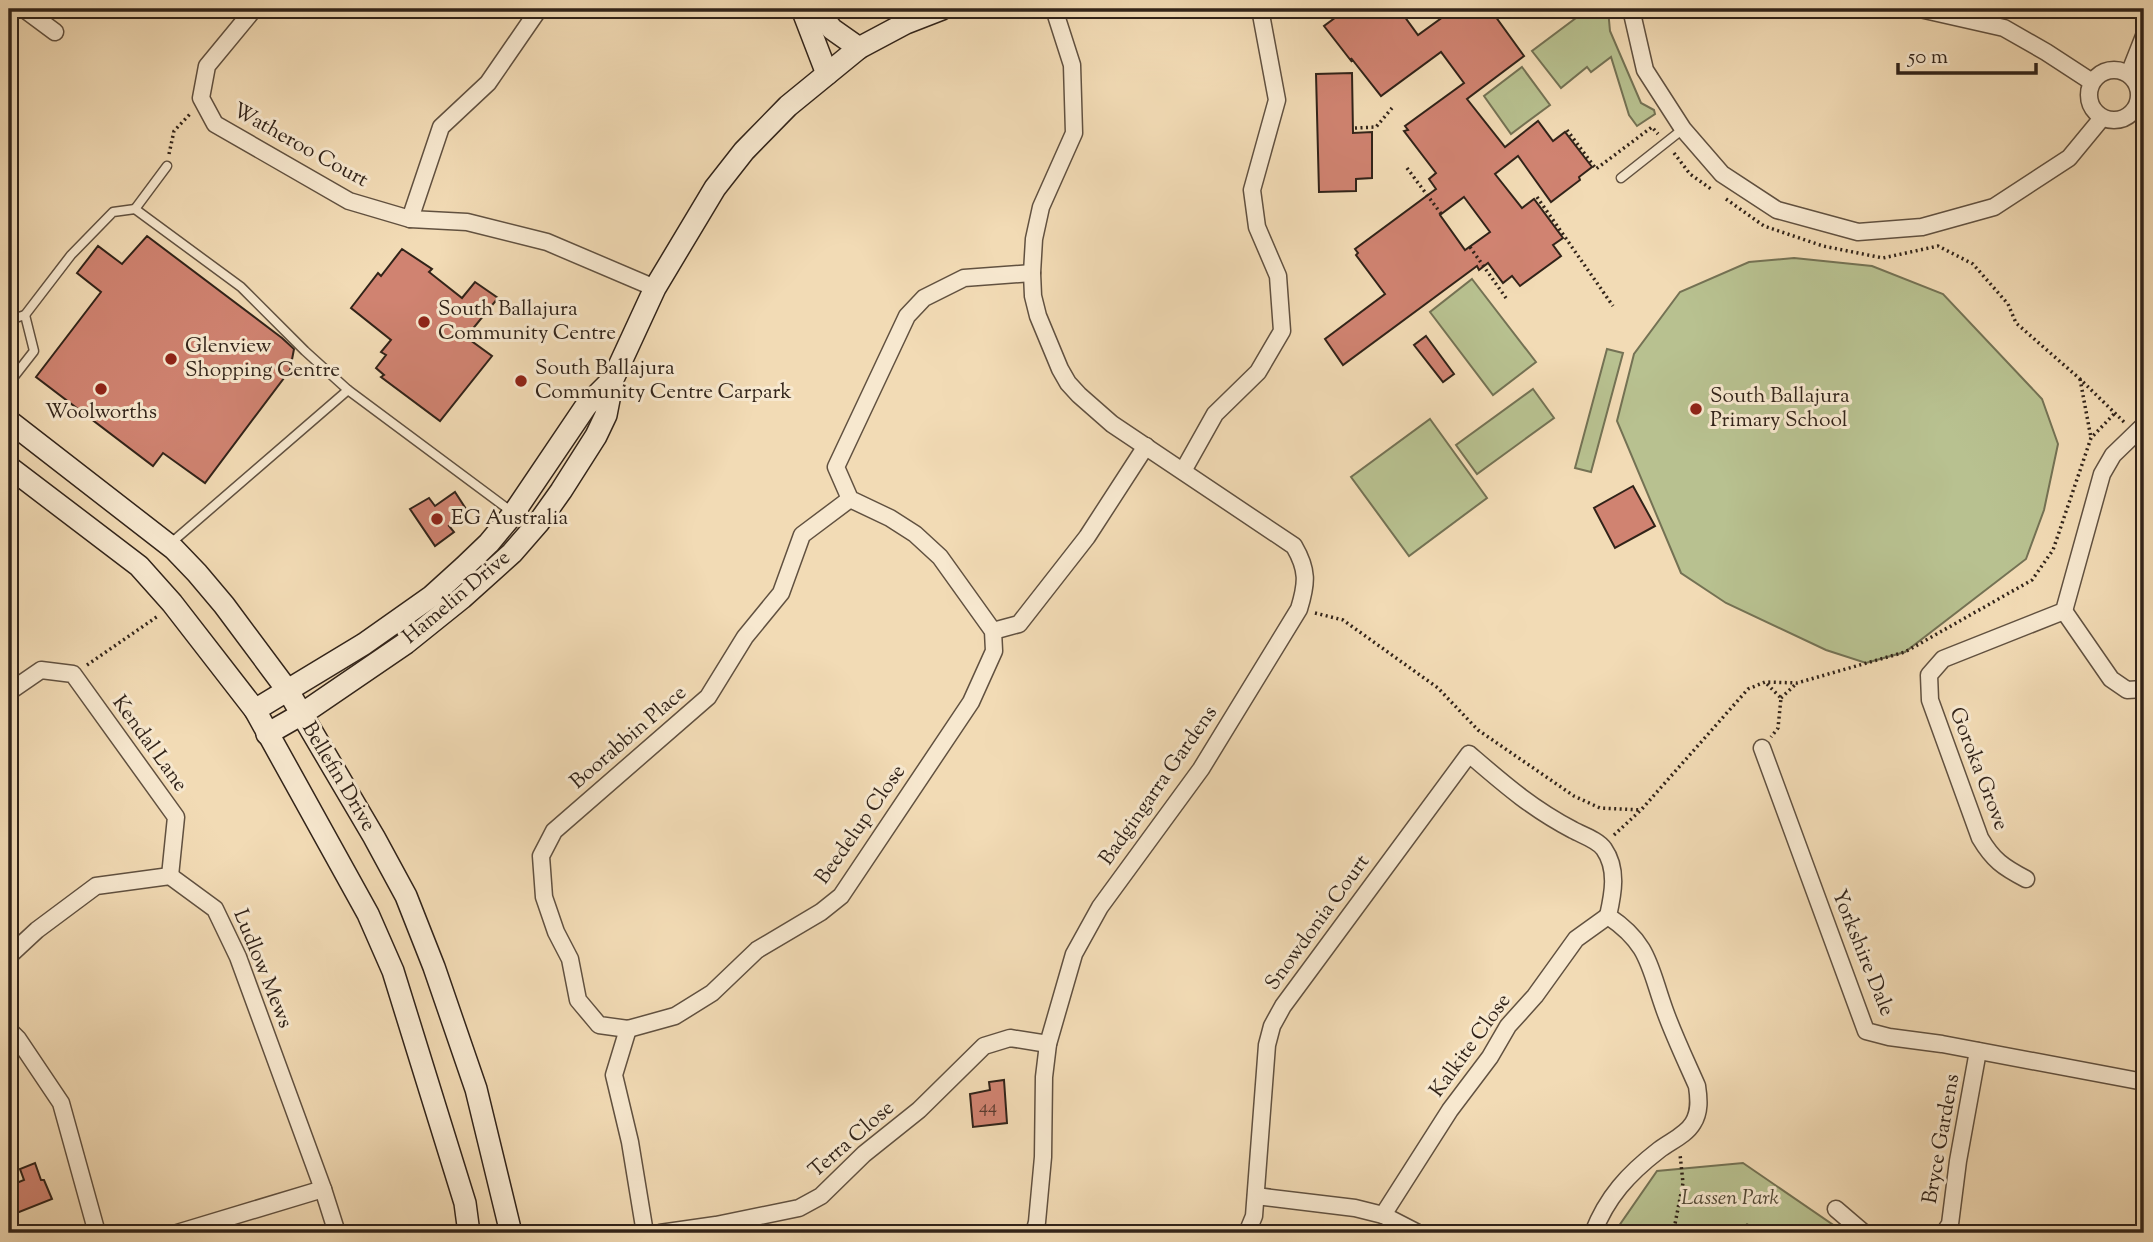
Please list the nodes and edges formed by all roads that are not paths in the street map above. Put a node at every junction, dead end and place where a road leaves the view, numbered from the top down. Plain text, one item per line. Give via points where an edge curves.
1 (24, 9) edge
2 (254, 9) edge
3 (539, 9) edge
4 (802, 9) edge
5 (816, 9) edge
6 (942, 9) edge
7 (1054, 9) edge
8 (1260, 9) edge
9 (1631, 9) edge
10 (1920, 9) edge
11 (898, 19) edge
12 (55, 32) dead end
13 (2144, 36) edge
14 (859, 48) junction
15 (827, 74) junction
16 (2129, 74) junction
17 (2092, 82) junction
18 (2140, 110) edge
19 (2102, 118) junction
20 (1683, 129) junction
21 (167, 166) road end
22 (1621, 178) dead end
23 (135, 209) junction
24 (410, 219) junction
25 (1032, 274) junction
26 (655, 288) junction
27 (25, 315) junction
28 (9, 320) edge
29 (613, 379) junction
30 (9, 383) edge
31 (348, 390) junction
32 (9, 421) edge
33 (2141, 428) edge
34 (1146, 446) junction
35 (9, 467) edge
36 (1183, 471) junction
37 (850, 499) junction
38 (513, 514) junction
39 (168, 544) junction
40 (2064, 611) junction
41 (992, 631) junction
42 (2144, 689) edge
43 (288, 691) junction
44 (9, 692) edge
45 (255, 710) junction
46 (302, 714) junction
47 (267, 734) junction
48 (1762, 748) road end
49 (170, 876) junction
50 (2026, 879) dead end
51 (1608, 916) junction
52 (9, 956) edge
53 (628, 1029) junction
54 (9, 1030) edge
55 (1048, 1044) junction
56 (1978, 1051) junction
57 (2144, 1082) edge
58 (323, 1188) junction
59 (1256, 1196) junction
60 (1836, 1209) dead end
61 (1383, 1215) junction
62 (97, 1233) edge
63 (177, 1233) edge
64 (337, 1233) edge
65 (469, 1233) edge
66 (511, 1233) edge
67 (645, 1233) edge
68 (660, 1233) edge
69 (1034, 1233) edge
70 (1247, 1233) edge
71 (1418, 1233) edge
72 (1592, 1233) edge
73 (1864, 1233) edge
74 (1944, 1233) edge

1 - 12 street
2 - 24 street, Watheroo Court via 206,66 201,98 215,124 349,201
3 - 24 street via 488,83 441,127
4 - 15 main road
5 - 14 main road via 832,29
6 - 11 main road, Hamelin Drive
7 - 25 street, Badgingarra Gardens via 1072,65 1074,133 1041,207
8 - 36 street via 1277,100 1252,190 1257,227 1278,276 1282,331 1258,372 1215,414
9 - 20 street via 1645,70
10 - 17 street via 2004,28
11 - 14 main road, Hamelin Drive
13 - 16 street
14 - 15 main road, Hamelin Drive
15 - 26 main road, Hamelin Drive via 788,106 722,178
16 - 17 street via 2113,69
16 - 18 street via 2138,86
17 - 19 street via 2088,98
18 - 19 street via 2121,120
19 - 20 street via 2069,158 1994,207 1922,227 1858,232 1777,210 1722,174
20 - 22 lane
21 - 23 lane
23 - 27 lane via 113,212 71,255
23 - 31 lane via 241,287
24 - 26 street, Watheroo Court via 467,222 547,242
25 - 34 street, Badgingarra Gardens via 1038,316 1068,383 1090,406
25 - 37 street via 964,278 925,298 907,316 835,467
26 - 29 main road, Hamelin Drive
27 - 28 lane
27 - 30 lane via 34,351
29 - 38 main road, Hamelin Drive via 586,406
29 - 46 main road, Hamelin Drive via 606,415 596,436 539,522 512,553 406,643
31 - 38 lane
31 - 39 lane
32 - 39 main road, Bellefin Drive
33 - 40 street via 2113,455 2102,474
34 - 36 street, Badgingarra Gardens
34 - 41 street via 1087,537 1020,624
35 - 45 main road, Bellefin Drive via 139,566
36 - 55 street, Badgingarra Gardens via 1294,546 1303,562 1303,596 1201,769 1100,907 1074,954
37 - 41 street via 915,534 940,557
37 - 53 street, Boorabbin Place via 802,535 781,593 745,637 708,697 554,831 541,856 544,897 570,960 578,1000 599,1025
38 - 43 main road, Hamelin Drive via 432,596
39 - 43 main road, Bellefin Drive via 208,586
40 - 42 street via 2111,679 2127,690
40 - 50 street, Goroka Grove via 1942,659 1930,675 1930,700 1980,838 2001,866
41 - 53 street, Beedelup Close via 994,651 971,702 841,895 757,950 703,999 674,1016
43 - 45 main road, Hamelin Drive
43 - 46 main road, Bellefin Drive
44 - 49 street, Kendal Lane via 41,670 74,674 176,817
45 - 47 main road, Bellefin Drive
46 - 47 main road, Hamelin Drive
46 - 66 main road, Bellefin Drive via 406,896 476,1089
47 - 65 main road, Bellefin Drive via 356,893 393,971 465,1203
48 - 56 street, Yorkshire Dale via 1866,1031
49 - 52 street via 96,886
49 - 58 street, Ludlow Mews via 215,909 238,957
51 - 59 street, Snowdonia Court via 1613,877 1611,860 1602,845 1541,813 1469,754 1272,1026
51 - 61 street, Kalkite Close via 1576,939 1507,1026
51 - 72 street via 1636,939 1647,956 1699,1097 1697,1116 1687,1132 1659,1150 1616,1190
53 - 67 street via 614,1075
54 - 62 street via 61,1103
55 - 68 street, Terra Close via 1010,1038 984,1046 821,1196 799,1208
55 - 69 street, Badgingarra Gardens
56 - 57 street, Yorkshire Dale
56 - 74 street, Bryce Gardens via 1950,1224
58 - 63 street
58 - 64 street, Ludlow Mews
59 - 61 street
59 - 70 street, Snowdonia Court
60 - 73 street
61 - 71 street

